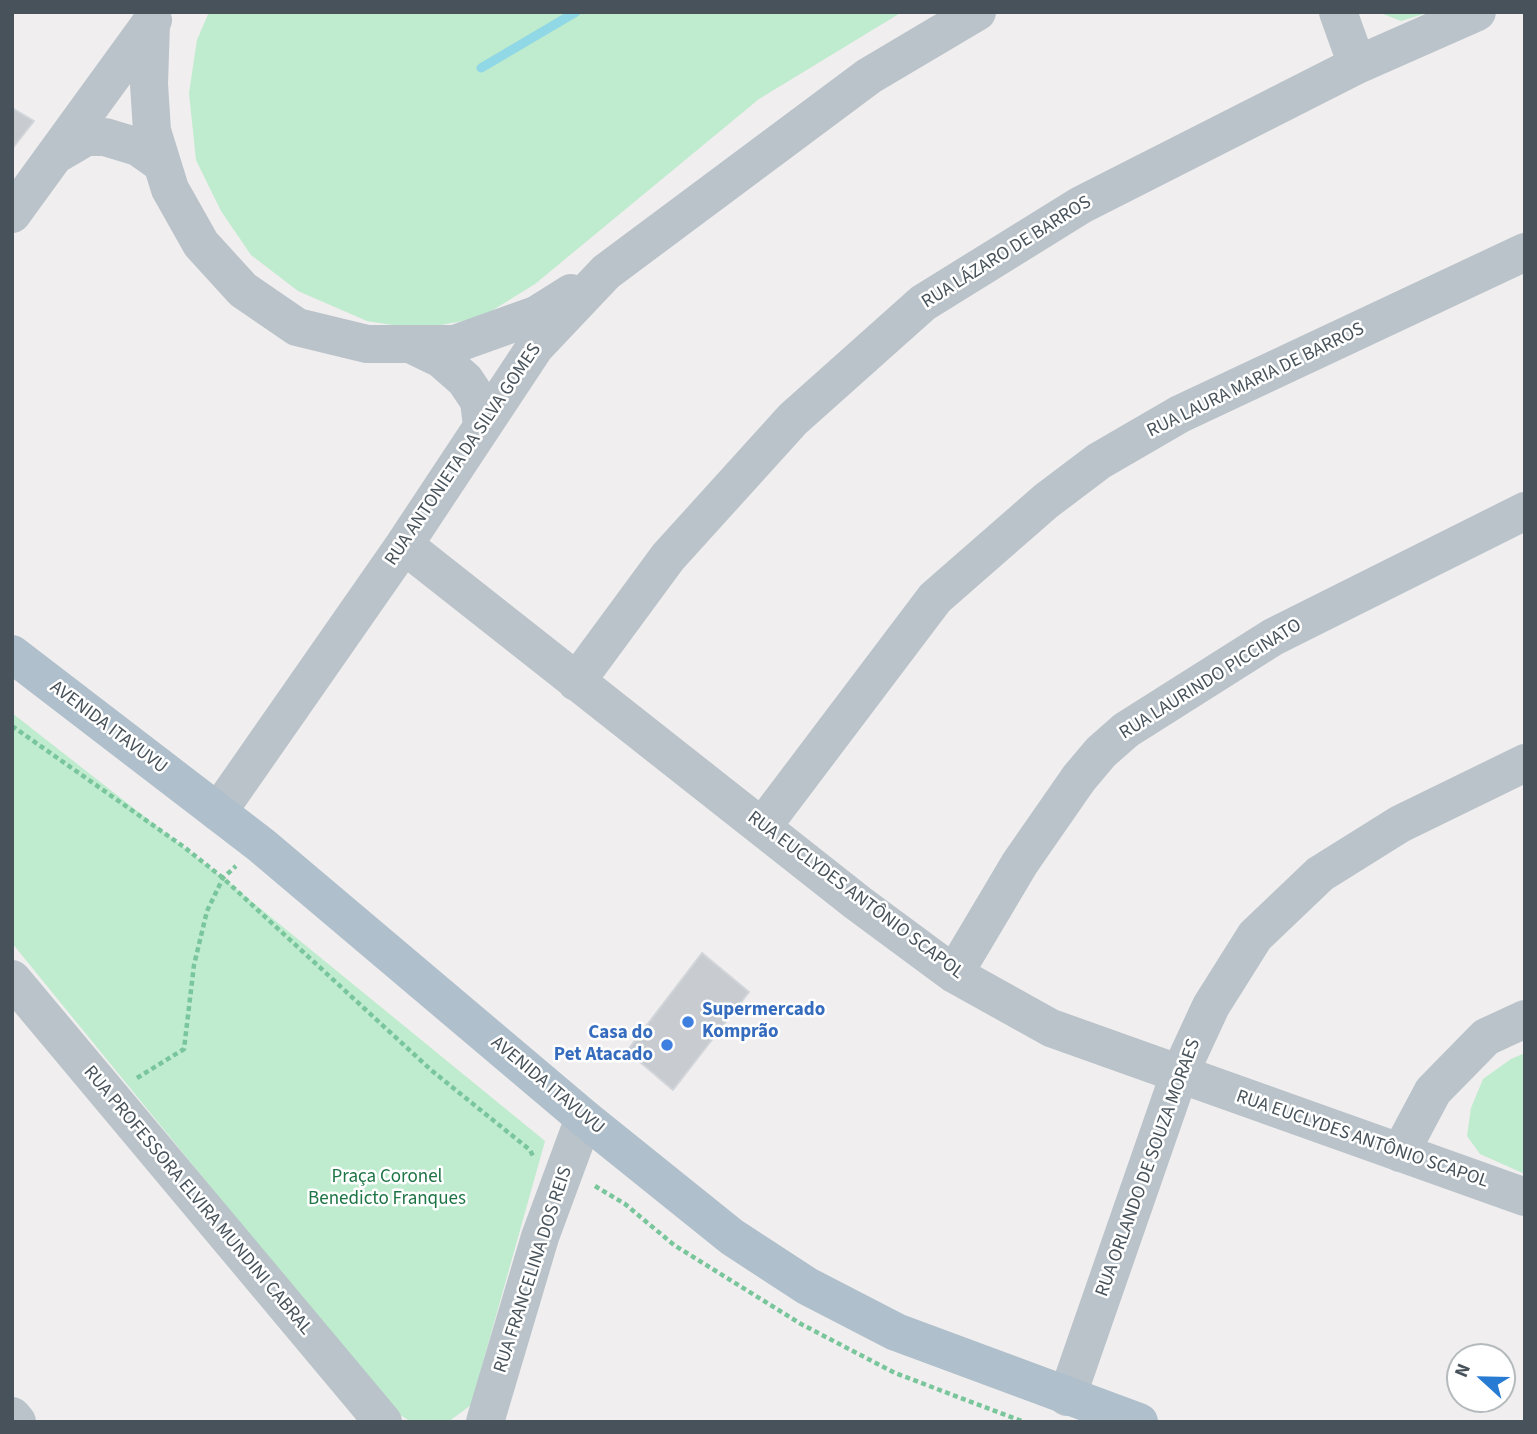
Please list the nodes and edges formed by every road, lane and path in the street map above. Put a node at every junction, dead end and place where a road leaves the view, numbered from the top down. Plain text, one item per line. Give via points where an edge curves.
1 (977, 12) edge
2 (1338, 12) edge
3 (1477, 12) edge
4 (155, 18) edge
5 (1357, 65) junction
6 (57, 154) junction
7 (162, 164) junction
8 (12, 214) edge
9 (1525, 252) edge
10 (606, 272) junction
11 (412, 345) junction
12 (482, 426) junction
13 (1525, 511) edge
14 (404, 545) junction
15 (17, 667) edge
16 (576, 682) junction
17 (12, 726) edge
18 (1525, 763) edge
19 (218, 812) junction
20 (762, 827) junction
21 (261, 845) junction
22 (223, 877) junction
23 (954, 974) junction
24 (12, 979) edge
25 (1525, 1019) edge
26 (1179, 1075) junction
27 (111, 1098) junction
28 (584, 1118) junction
29 (1400, 1153) junction
30 (535, 1159) dead end
31 (1525, 1198) edge
32 (1067, 1397) junction
33 (486, 1414) edge
34 (12, 1416) edge
35 (17, 1422) edge
36 (383, 1422) edge
37 (1139, 1422) edge

1 - 10 street, RUA ANTONIETA DA SILVA GOMES via 869,76
2 - 5 street
3 - 5 street, RUA LÁZARO DE BARROS
4 - 6 street
4 - 7 street via 149,84 152,131
5 - 16 street, RUA LÁZARO DE BARROS via 1081,205 923,303 793,419 668,557
6 - 7 street via 86,137 105,137 138,147
6 - 8 street
7 - 11 street via 201,244 243,290 297,327 367,344
9 - 20 street, RUA LAURA MARIA DE BARROS via 1180,414 1099,461 934,598
10 - 11 street via 536,314 455,344
10 - 12 street, RUA ANTONIETA DA SILVA GOMES via 535,347
11 - 12 street via 441,359 465,380 479,401
12 - 14 street, RUA ANTONIETA DA SILVA GOMES
13 - 23 street, RUA LAURINDO PICCINATO via 1273,637 1126,730 1079,778 1020,863
14 - 16 street, RUA EUCLYDES ANTÔNIO SCAPOL
14 - 19 street, RUA ANTONIETA DA SILVA GOMES
15 - 19 main road, AVENIDA ITAVUVU
16 - 20 street, RUA EUCLYDES ANTÔNIO SCAPOL
17 - 22 path
18 - 26 street, RUA ORLANDO DE SOUZA MORAES via 1400,824 1320,874 1255,936 1211,1006
19 - 21 main road, AVENIDA ITAVUVU
20 - 23 street, RUA EUCLYDES ANTÔNIO SCAPOL
21 - 22 path
21 - 28 main road, AVENIDA ITAVUVU
22 - 27 path via 207,911 194,965 184,1049
22 - 30 path
23 - 26 street, RUA EUCLYDES ANTÔNIO SCAPOL via 1051,1028
24 - 27 street, RUA PROFESSORA ELVIRA MUNDINI CABRAL
25 - 29 street via 1486,1037 1433,1091
26 - 29 street, RUA EUCLYDES ANTÔNIO SCAPOL
26 - 32 street, RUA ORLANDO DE SOUZA MORAES
27 - 36 street, RUA PROFESSORA ELVIRA MUNDINI CABRAL
28 - 32 main road, AVENIDA ITAVUVU via 732,1237 807,1286 896,1332
28 - 33 street, RUA FRANCELINA DOS REIS via 540,1237
29 - 31 street, RUA EUCLYDES ANTÔNIO SCAPOL
32 - 37 main road, AVENIDA ITAVUVU
34 - 35 street

